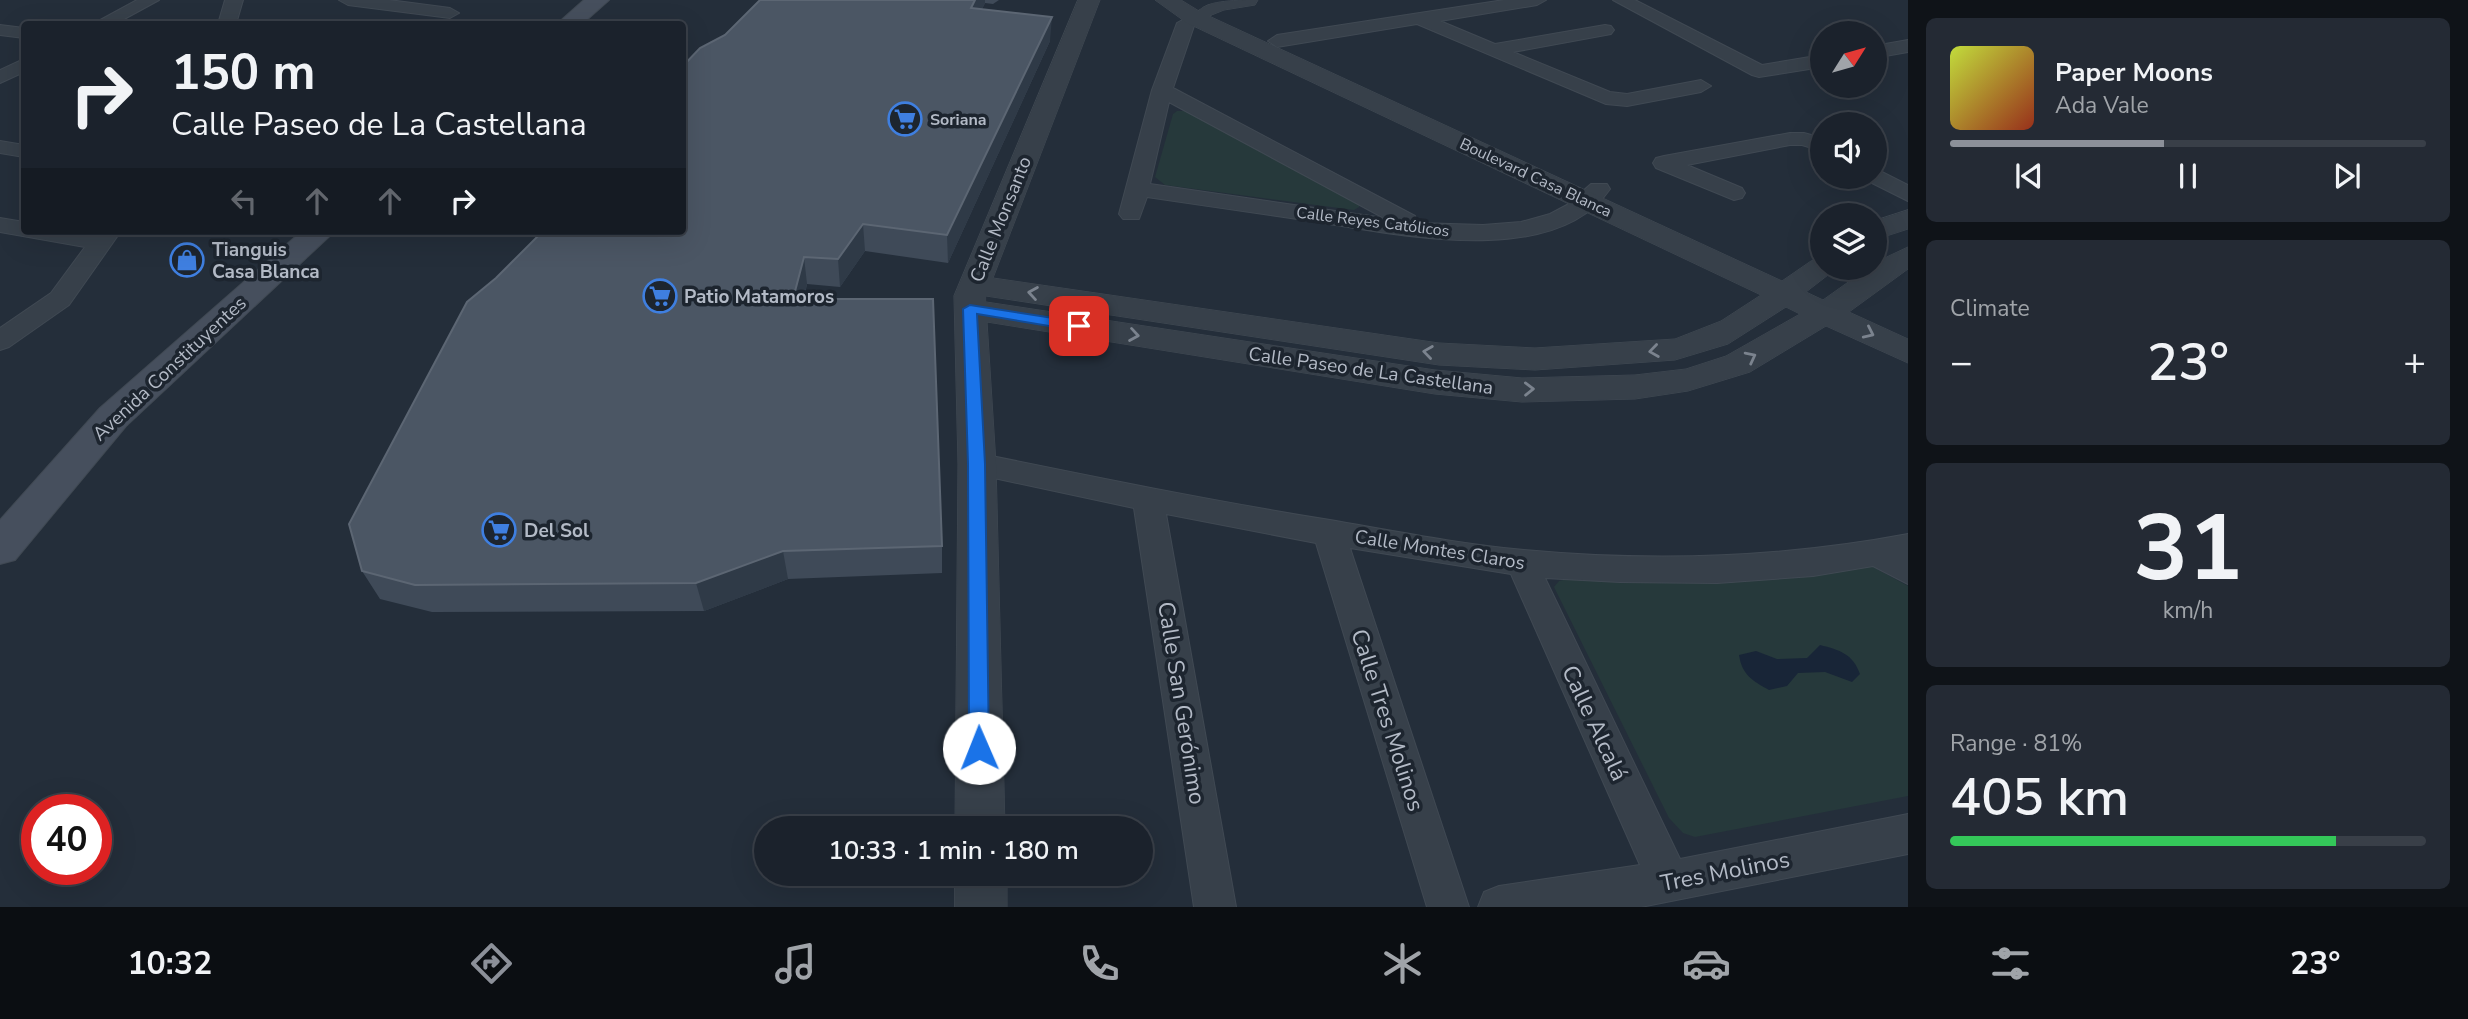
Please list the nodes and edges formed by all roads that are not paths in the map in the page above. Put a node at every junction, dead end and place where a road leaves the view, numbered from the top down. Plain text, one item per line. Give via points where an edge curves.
1 (234, 0) edge
2 (348, 0) edge
3 (468, 0) edge
4 (598, 0) edge
5 (1089, 0) edge
6 (1166, 0) edge
7 (1247, 0) edge
8 (1537, 0) edge
9 (1622, 0) edge
10 (141, 1) edge
11 (1199, 9) edge
12 (450, 13) junction
13 (1418, 18) junction
14 (108, 21) edge
15 (228, 21) edge
16 (438, 21) edge
17 (572, 21) edge
18 (0, 30) edge
19 (1605, 30) dead end
20 (21, 33) edge
21 (1277, 41) junction
22 (1908, 46) edge
23 (1492, 50) junction
24 (1887, 50) edge
25 (1810, 63) edge
26 (1312, 65) junction
27 (21, 67) edge
28 (0, 80) edge
29 (21, 85) edge
30 (1701, 86) dead end
31 (1162, 90) junction
32 (1810, 141) edge
33 (0, 147) edge
34 (21, 150) edge
35 (1887, 182) edge
36 (1138, 189) junction
37 (1734, 193) dead end
38 (1908, 194) edge
39 (1592, 195) junction
40 (1131, 214) dead end
41 (1908, 219) edge
42 (0, 225) edge
43 (1887, 226) edge
44 (21, 228) edge
45 (1426, 231) junction
46 (81, 235) edge
47 (315, 235) edge
48 (104, 237) edge
49 (1908, 256) edge
50 (1802, 280) edge
51 (971, 296) junction
52 (1835, 307) junction
53 (1908, 330) edge
54 (6, 331) edge
55 (1908, 352) edge
56 (976, 464) junction
57 (1149, 500) junction
58 (1329, 533) junction
59 (4, 540) edge
60 (1892, 550) edge
61 (1522, 563) junction
62 (1908, 571) edge
63 (980, 816) edge
64 (1908, 834) edge
65 (1669, 883) junction
66 (981, 886) edge
67 (981, 907) edge
68 (1215, 907) edge
69 (1448, 907) edge
70 (1499, 907) edge

1 - 15 street
2 - 12 street
3 - 12 street
4 - 17 main road
5 - 51 street, Calle Monsanto
6 - 11 street, Boulevard Casa Blanca
7 - 11 street
8 - 13 street
9 - 25 street via 1759,71
10 - 14 street
11 - 21 street, Boulevard Casa Blanca
11 - 26 street, Boulevard Casa Blanca
11 - 31 street via 1186,23
12 - 16 street
13 - 21 street
13 - 23 street
18 - 20 street
19 - 23 street
21 - 26 street, Boulevard Casa Blanca
22 - 24 street
23 - 30 street via 1616,100
26 - 39 street, Boulevard Casa Blanca
27 - 28 street
28 - 29 street
31 - 36 street
31 - 45 street
32 - 37 street via 1790,139 1664,163
33 - 34 street
35 - 38 street
36 - 40 street
36 - 45 street, Calle Reyes Católicos
39 - 45 street, Calle Reyes Católicos via 1561,217 1517,229
39 - 50 street, Boulevard Casa Blanca
41 - 43 street
42 - 44 street
46 - 48 street
47 - 59 main road, Avenida Constituyentes via 113,417
48 - 54 street via 64,295
49 - 52 street, Calle Paseo de La Castellana
50 -> 51 street, Calle Paseo de La Castellana via 1719,335 1694,345 1592,358 1439,354
50 - 52 street, Boulevard Casa Blanca
51 -> 52 street, Calle Paseo de La Castellana via 1435,382 1522,390 1635,387 1688,380 1738,364
51 - 56 street, Calle Monsanto
52 - 53 street, Boulevard Casa Blanca
52 -> 55 street, Boulevard Casa Blanca
56 - 57 street, Calle Montes Claros
56 - 63 street, Calle Monsanto
57 - 58 street, Calle Montes Claros
57 - 68 street, Calle San Gerónimo
58 - 61 street, Calle Montes Claros
58 - 69 street, Calle Tres Molinos
60 - 61 street, Calle Montes Claros via 1815,563 1710,571
60 - 62 street
61 - 65 street, Calle Alcalá
64 - 65 street, Tres Molinos
65 - 70 street, Tres Molinos
66 - 67 street

